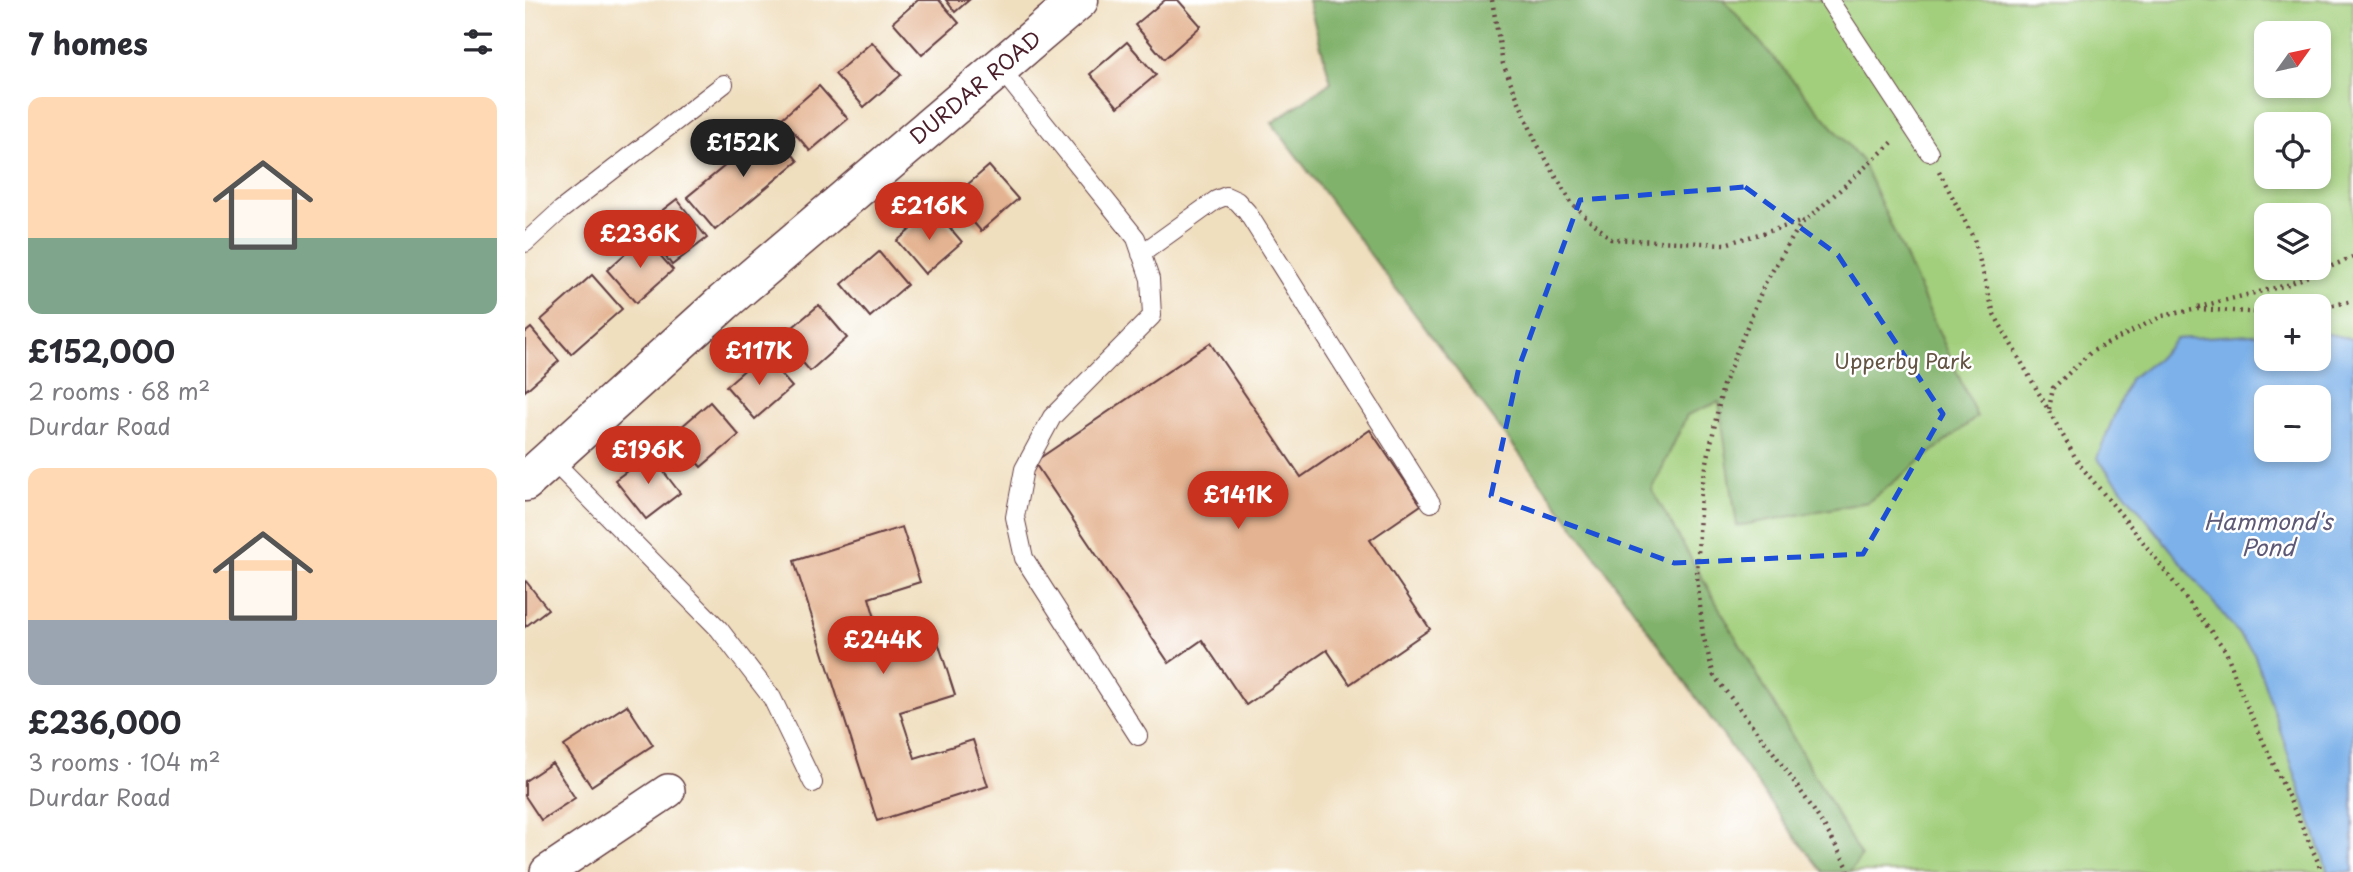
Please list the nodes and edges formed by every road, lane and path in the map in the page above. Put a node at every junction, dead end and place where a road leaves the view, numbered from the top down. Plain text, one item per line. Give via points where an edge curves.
1 (1079, 0) edge
2 (1492, 0) edge
3 (1829, 0) edge
4 (1000, 68) junction
5 (724, 84) dead end
6 (1912, 127) junction
7 (1929, 152) joint
8 (1805, 220) junction
9 (525, 243) edge
10 (1141, 254) junction
11 (2353, 257) edge
12 (2353, 301) edge
13 (2331, 306) edge
14 (2254, 312) edge
15 (2173, 314) junction
16 (2049, 410) junction
17 (534, 468) edge
18 (1431, 503) dead end
19 (1138, 736) dead end
20 (813, 783) dead end
21 (668, 791) dead end
22 (547, 872) edge
23 (1848, 872) edge
24 (2320, 872) edge

1 - 4 street, DURDAR ROAD
2 - 8 path via 1503,64 1536,142 1572,204 1611,239 1725,244
3 - 6 lane
4 - 10 lane via 1136,238
4 - 17 street, DURDAR ROAD
5 - 9 lane
6 - 7 lane
6 - 8 path
7 - 16 path via 1974,239 1994,314
8 - 23 path via 1765,283 1723,385 1701,491 1697,576 1703,635 1714,676 1811,806
10 - 18 lane via 1216,200 1226,196 1237,201
10 - 19 lane via 1150,279 1152,316 1052,417 1024,469 1015,517 1024,558
11 - 15 path via 2287,285
12 - 13 path
14 - 15 path via 2198,309
15 - 16 path via 2091,352 2053,388
16 - 24 path via 2079,464 2226,651
17 - 20 lane via 719,629 772,698
21 - 22 street

